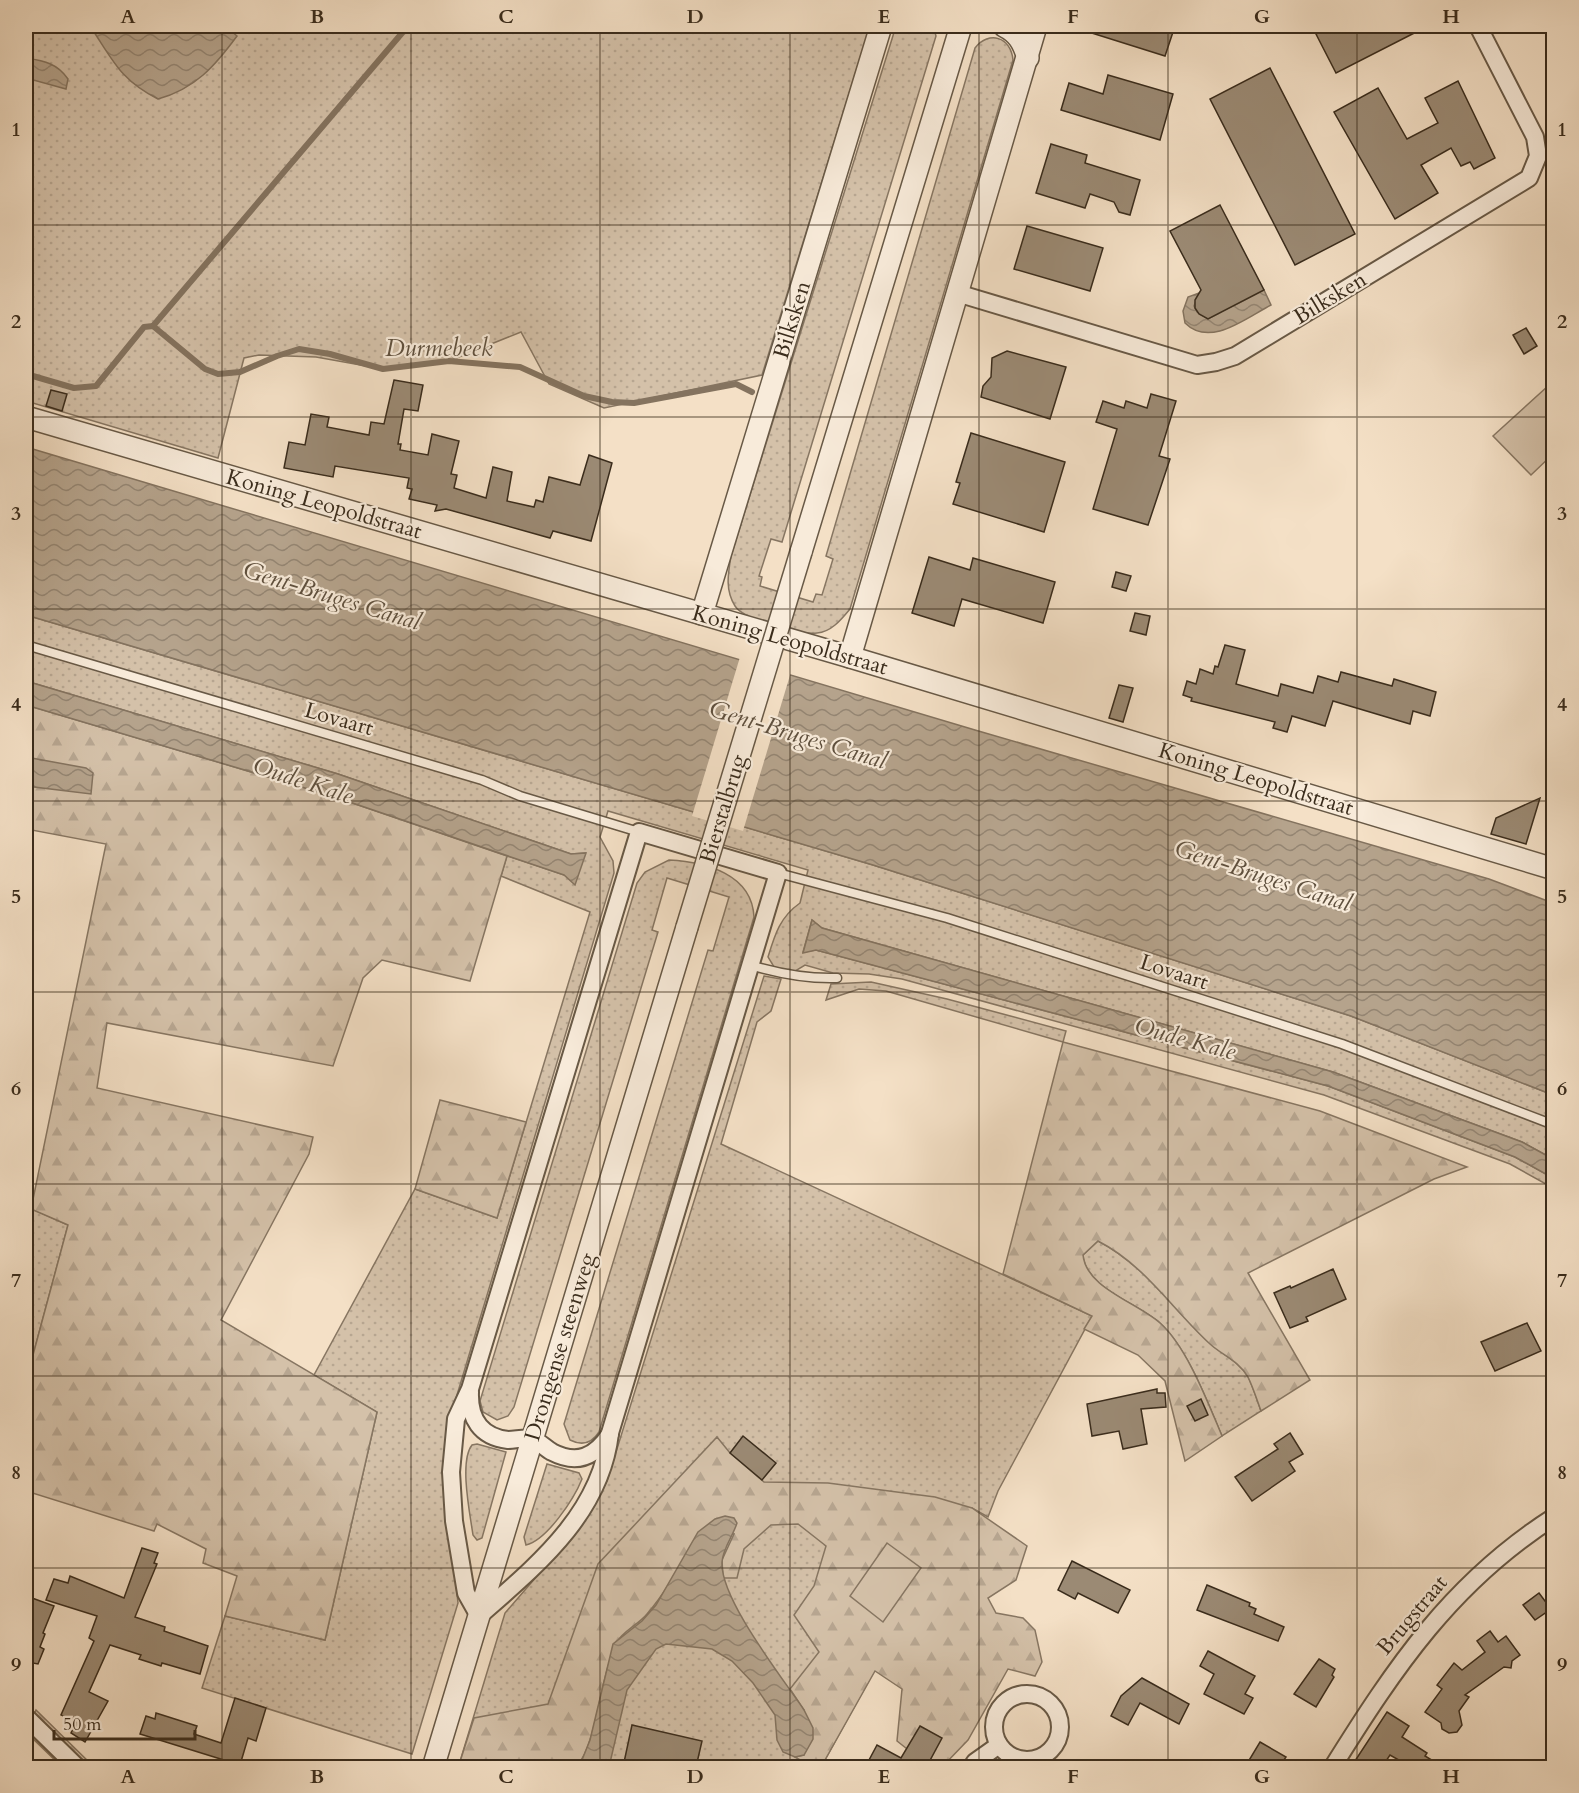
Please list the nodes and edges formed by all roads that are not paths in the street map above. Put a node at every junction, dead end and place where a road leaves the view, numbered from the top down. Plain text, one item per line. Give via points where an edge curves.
1 (881, 26) edge
2 (961, 26) edge
3 (1004, 26) edge
4 (1036, 26) edge
5 (1478, 26) edge
6 (1028, 58) junction
7 (957, 294) junction
8 (26, 417) edge
9 (702, 614) junction
10 (26, 645) edge
11 (850, 657) junction
12 (639, 832) junction
13 (1554, 869) edge
14 (778, 873) junction
15 (687, 927) joint
16 (750, 965) junction
17 (837, 978) dead end
18 (1554, 1125) edge
19 (470, 1389) junction
20 (610, 1433) junction
21 (532, 1439) junction
22 (1554, 1516) edge
23 (479, 1616) junction
24 (26, 1717) edge
25 (999, 1745) dead end
26 (78, 1767) edge
27 (433, 1767) edge
28 (971, 1767) edge
29 (1332, 1767) edge

1 - 9 street, Bilksken
2 - 15 street, Bierstalbrug, bridge
3 - 6 street via 1023,42
4 - 6 street
5 - 7 street, Bilksken via 1535,137 1538,156 1529,178 1235,356 1197,365
6 - 7 street
7 - 11 street
8 - 9 street, Koning Leopoldstraat
9 - 11 street, Koning Leopoldstraat
10 - 12 lane, Lovaart via 482,780 520,796
11 - 13 street, Koning Leopoldstraat
12 - 14 street
12 - 19 street
14 - 16 street
14 - 18 lane, Lovaart via 958,922 1342,1044
15 - 21 street, Drongense steenweg
16 - 17 lane via 782,975
16 - 20 street
19 - 21 street via 473,1420 482,1431 495,1437
19 - 23 street via 456,1419 451,1472 465,1593
20 - 21 street via 602,1447 578,1459 558,1455
20 - 23 street via 608,1456 596,1488 575,1522 540,1563
21 - 23 street, Drongense steenweg
22 - 29 street, Brugstraat via 1473,1577 1441,1611 1384,1684
23 - 27 street, Drongense steenweg
24 - 26 street
25 - 28 street

